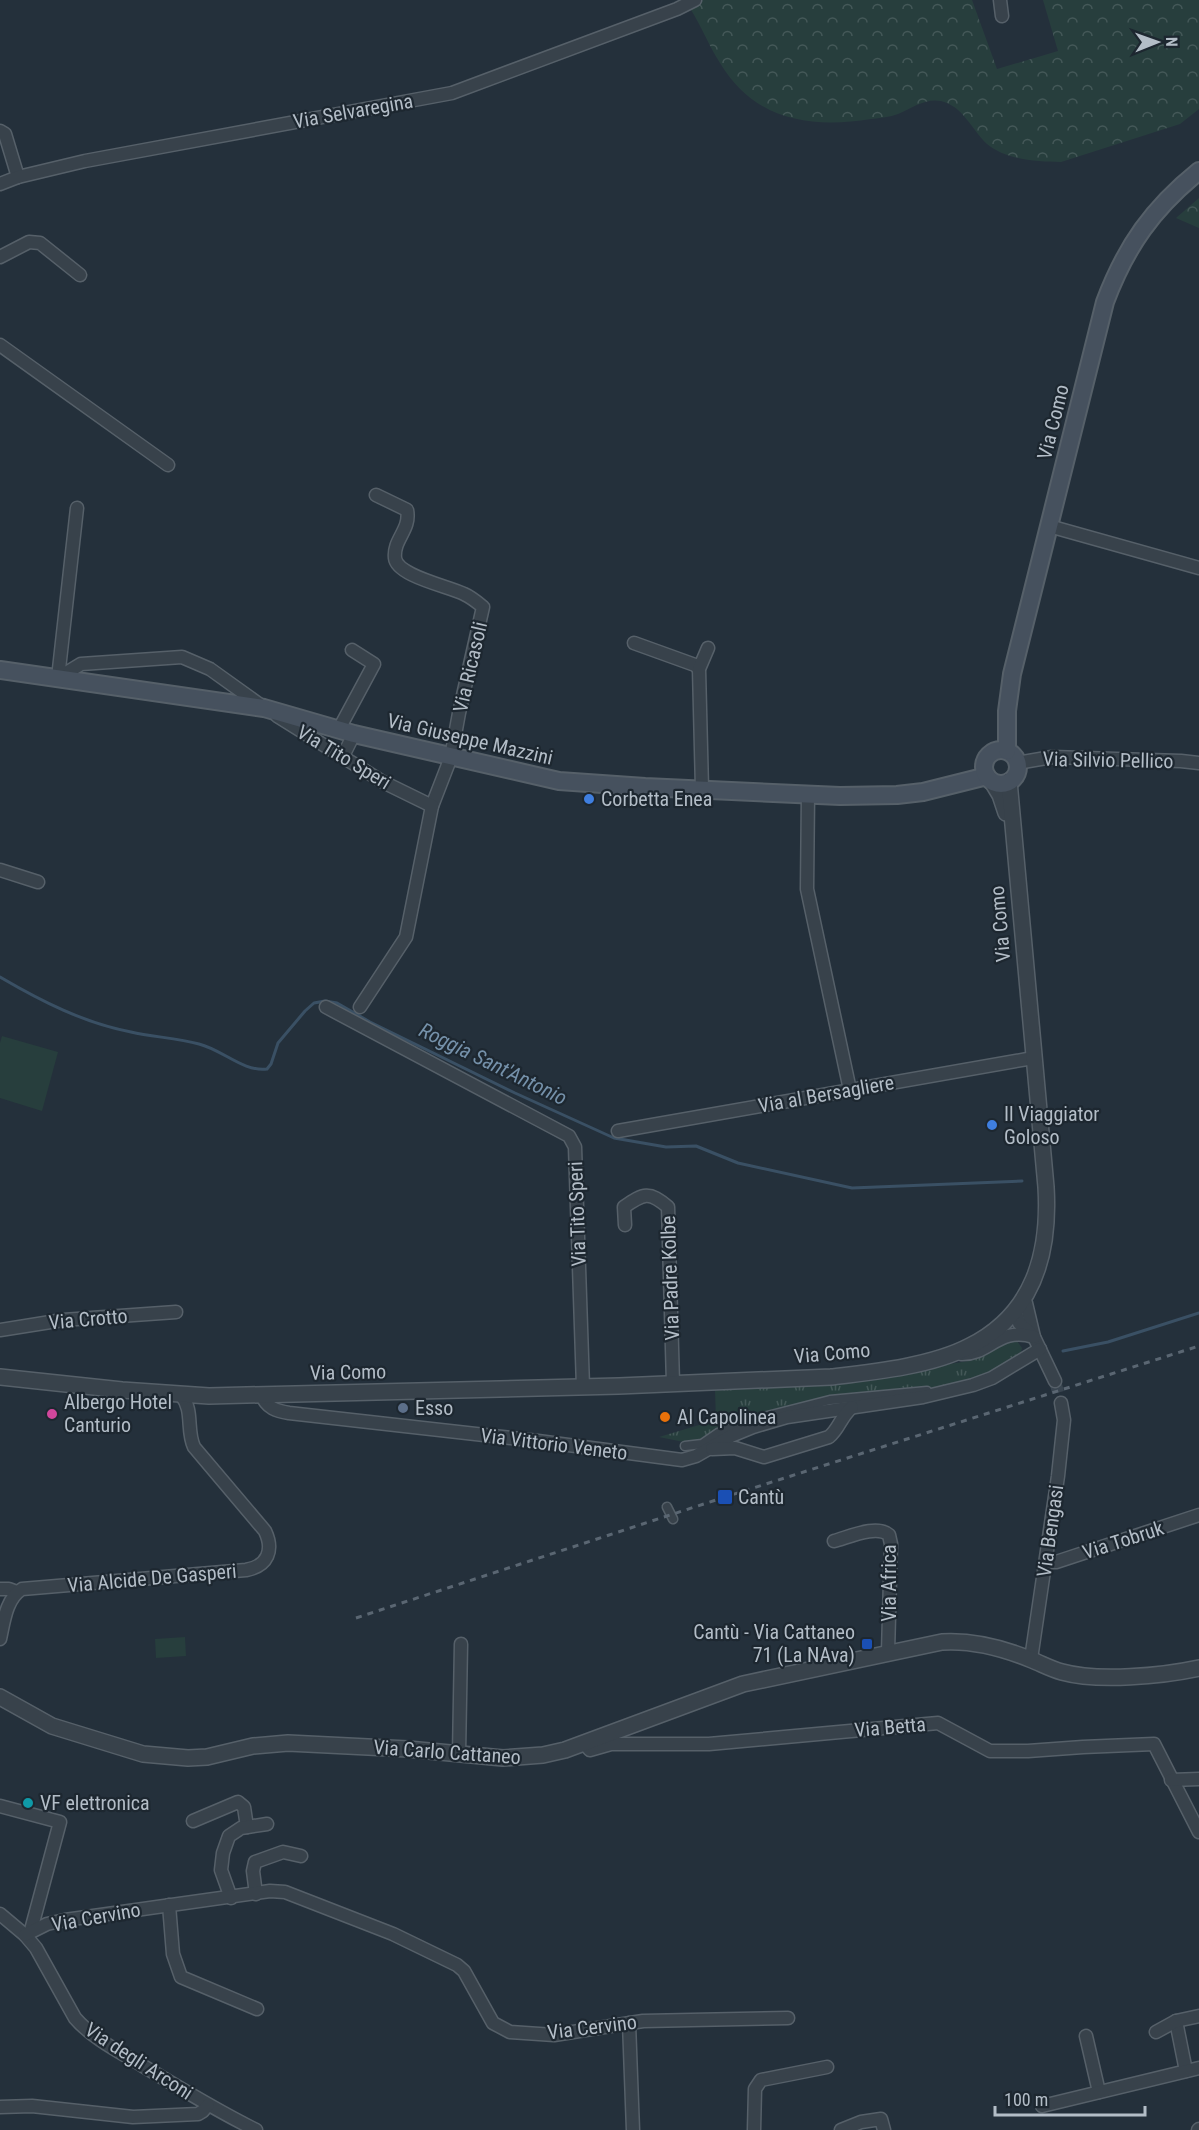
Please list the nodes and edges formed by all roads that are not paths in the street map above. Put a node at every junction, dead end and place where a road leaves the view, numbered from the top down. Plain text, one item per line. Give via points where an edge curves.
1 (695, 0) edge
2 (1000, 0) edge
3 (1002, 16) dead end
4 (0, 131) edge
5 (1199, 171) edge
6 (18, 177) junction
7 (0, 184) edge
8 (0, 257) edge
9 (80, 275) dead end
10 (0, 348) edge
11 (168, 465) dead end
12 (376, 495) dead end
13 (78, 508) dead end
14 (1049, 526) junction
15 (1199, 568) edge
16 (634, 643) dead end
17 (708, 648) dead end
18 (352, 650) dead end
19 (699, 669) junction
20 (0, 670) edge
21 (58, 678) junction
22 (264, 708) junction
23 (347, 731) junction
24 (344, 756) junction
25 (451, 757) junction
26 (1199, 763) edge
27 (996, 764) junction
28 (1009, 781) joint
29 (702, 789) junction
30 (808, 794) junction
31 (432, 806) junction
32 (1016, 863) junction
33 (0, 870) edge
34 (38, 882) dead end
35 (360, 1006) dead end
36 (326, 1007) dead end
37 (1033, 1058) junction
38 (850, 1090) junction
39 (618, 1131) dead end
40 (625, 1225) dead end
41 (1019, 1304) junction
42 (176, 1312) dead end
43 (0, 1330) edge
44 (1037, 1344) junction
45 (954, 1353) junction
46 (0, 1377) edge
47 (1055, 1381) tunnel mouth
48 (673, 1383) junction
49 (583, 1387) junction
50 (181, 1395) junction
51 (262, 1395) junction
52 (209, 1396) junction
53 (1061, 1403) tunnel mouth
54 (852, 1407) junction
55 (189, 1426) junction
56 (685, 1446) dead end
57 (707, 1449) junction
58 (667, 1506) dead end
59 (1199, 1515) edge
60 (673, 1519) dead end
61 (834, 1541) dead end
62 (1046, 1562) junction
63 (0, 1589) edge
64 (17, 1592) junction
65 (0, 1639) edge
66 (461, 1644) dead end
67 (888, 1652) junction
68 (1031, 1659) junction
69 (1199, 1668) edge
70 (0, 1698) edge
71 (584, 1743) junction
72 (459, 1754) junction
73 (1199, 1779) edge
74 (1171, 1780) junction
75 (0, 1806) edge
76 (193, 1821) dead end
77 (267, 1824) dead end
78 (247, 1827) junction
79 (1199, 1832) edge
80 (301, 1856) dead end
81 (256, 1894) junction
82 (231, 1898) junction
83 (169, 1905) junction
84 (0, 1914) edge
85 (28, 1932) junction
86 (257, 2009) dead end
87 (1199, 2016) edge
88 (788, 2018) dead end
89 (1176, 2021) junction
90 (628, 2023) junction
91 (1156, 2032) dead end
92 (1086, 2036) dead end
93 (827, 2067) dead end
94 (1199, 2068) edge
95 (1186, 2071) junction
96 (1099, 2092) junction
97 (208, 2105) junction
98 (1042, 2106) dead end
99 (0, 2107) edge
100 (256, 2130) edge
101 (633, 2130) edge
102 (754, 2130) edge
103 (841, 2130) edge
104 (884, 2130) edge

1 - 6 street, Via Selvaregina via 452,93 205,137
2 - 3 street
4 - 6 street via 5,134
5 - 14 main road, Via Como via 1151,216 1115,276 1102,313
6 - 7 street, Via Selvaregina
8 - 9 street via 29,242 40,243
10 - 11 street
12 - 25 street, Via Ricasoli via 407,510 409,521 395,561 403,571 466,594 483,607
13 - 21 street
14 - 15 street
14 - 27 main road, Via Como via 1020,636
16 - 19 street
17 - 19 street
18 - 23 street via 374,664
19 - 29 street
20 - 21 main road, Via Giuseppe Mazzini
21 - 22 main road, Via Giuseppe Mazzini
21 - 22 street, Via Tito Speri via 81,664 182,657 210,669
22 - 23 main road, Via Giuseppe Mazzini
22 - 24 street, Via Tito Speri
23 - 24 street
23 - 25 main road, Via Giuseppe Mazzini
24 - 31 street, Via Tito Speri via 383,782
25 - 29 main road, Via Giuseppe Mazzini via 559,781
25 - 31 street, Via Ricasoli
26 - 27 street, Via Silvio Pellico via 1052,757
27 - 28 main road, Via Giuseppe Mazzini via 999,783
27 - 30 main road, Via Giuseppe Mazzini via 937,789 897,795
27 - 32 street, Via Como
28 - 32 street, Via Como
29 - 30 main road, Via Giuseppe Mazzini
30 - 38 street via 807,889
31 - 35 street via 406,937
32 - 37 street, Via Como
33 - 34 street
36 - 49 street, Via Tito Speri via 569,1136 575,1147
37 - 38 street, Via al Bersagliere
37 - 41 street, Via Como via 1047,1220 1043,1251
38 - 39 street, Via al Bersagliere
40 - 48 street, Via Padre Kolbe via 624,1208 640,1196 654,1196 668,1207
41 - 44 street via 1019,1323
41 - 45 street, Via Como via 986,1337
42 - 43 street, Via Crotto via 63,1320
44 - 45 street via 1022,1334 1003,1336 973,1353
44 - 47 street
44 - 54 street, Via Vittorio Veneto via 992,1378 973,1385
44 - 56 street via 1004,1367 966,1383 830,1400 752,1420 702,1444
45 - 48 street, Via Como via 889,1369 831,1377
46 - 50 street, Via Como
48 - 49 street, Via Como
49 - 51 street, Via Como
50 - 52 street, Via Como
50 - 55 street, Via Alcide De Gasperi via 188,1405
51 - 52 street, Via Como
51 - 57 street, Via Vittorio Veneto via 271,1408 289,1413 661,1459 692,1458
52 - 55 street
53 - 62 street, Via Bengasi via 1064,1420
54 - 57 street, Via Vittorio Veneto via 787,1417 753,1427
54 - 57 street, Via Vittorio Veneto via 829,1437 770,1456 756,1456 731,1447
55 - 64 street, Via Alcide De Gasperi via 194,1447 265,1531 269,1556 260,1566
58 - 60 street
59 - 62 street, Via Tobruk
61 - 67 street, Via Africa via 873,1531 889,1535
62 - 68 street, Via Bengasi
63 - 64 street
64 - 65 street via 9,1603
66 - 72 street
67 - 68 street, Via Carlo Cattaneo via 959,1641
67 - 71 street, Via Carlo Cattaneo via 743,1684
68 - 69 street, Via Carlo Cattaneo via 1077,1675 1166,1675
70 - 72 street, Via Carlo Cattaneo via 52,1726 143,1754 188,1758 288,1743
71 - 72 street, Via Carlo Cattaneo via 522,1758
71 - 74 street, Via Betta via 590,1750 611,1744 709,1744 938,1723 990,1751 1154,1744
73 - 74 street
74 - 79 street, Via Betta
75 - 85 street via 60,1822
76 - 78 street via 238,1802 244,1807
77 - 78 street
78 - 82 street via 229,1836 223,1853 221,1870
80 - 81 street via 283,1852 255,1862
81 - 82 street, Via Cervino
81 - 90 street, Via Cervino via 294,1894 457,1965 493,2023 503,2030 554,2035
82 - 83 street, Via Cervino
83 - 85 street, Via Cervino via 65,1920
83 - 86 street, Via Cervino via 173,1954 181,1977
84 - 85 street, Via degli Arconi
85 - 97 street, Via degli Arconi via 82,2026
87 - 89 street
88 - 90 street, Via Cervino
89 - 91 street
89 - 95 street
90 - 101 street
92 - 96 street
93 - 102 street via 761,2080 755,2089
94 - 95 street
95 - 96 street
96 - 98 street
97 - 99 street via 198,2114 133,2117 32,2106
97 - 100 street, Via degli Arconi
103 - 104 street via 881,2119

